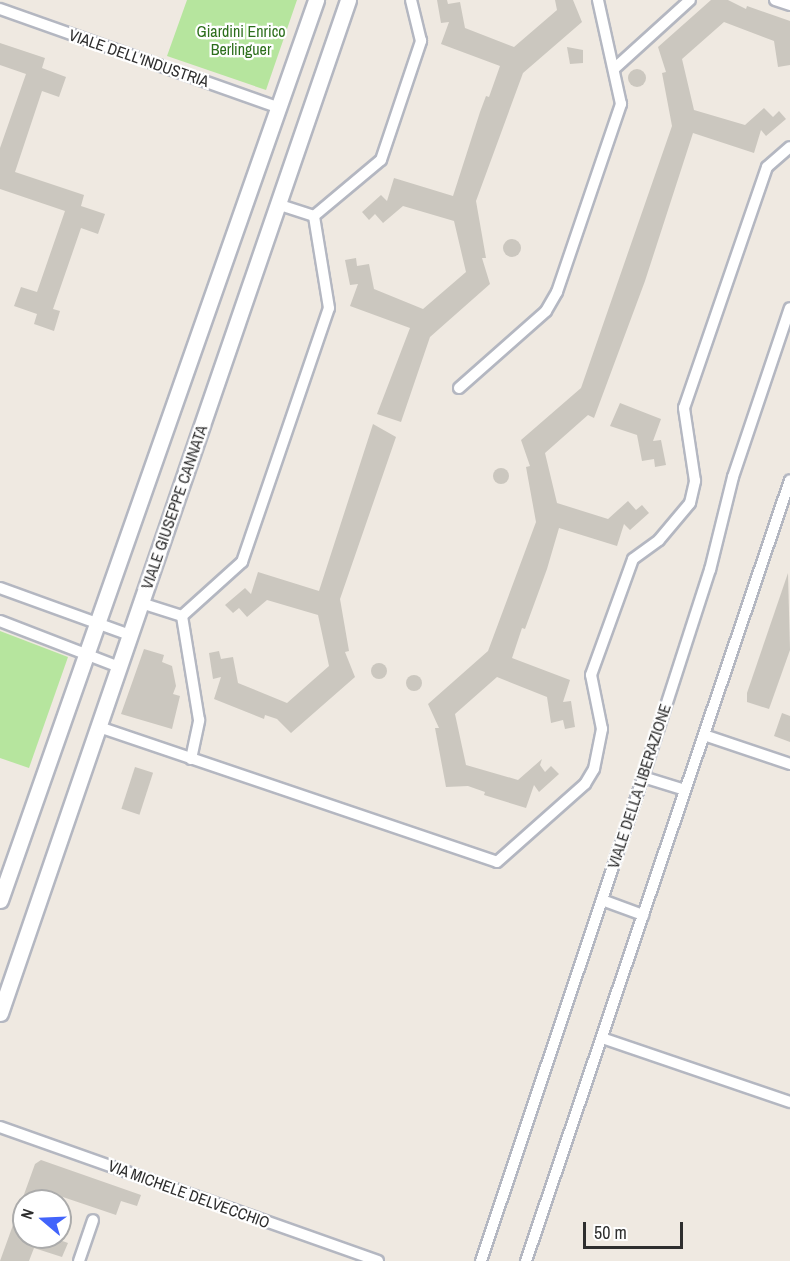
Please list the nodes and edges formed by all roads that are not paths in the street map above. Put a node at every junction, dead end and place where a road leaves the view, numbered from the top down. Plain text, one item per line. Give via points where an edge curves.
1 (316, 0) edge
2 (348, 0) edge
3 (411, 0) edge
4 (598, 0) edge
5 (690, 0) edge
6 (775, 0) edge
7 (790, 5) edge
8 (0, 9) edge
9 (615, 68) junction
10 (278, 107) junction
11 (790, 147) edge
12 (278, 204) junction
13 (314, 216) junction
14 (790, 308) edge
15 (459, 388) dead end
16 (790, 480) edge
17 (0, 588) edge
18 (141, 603) junction
19 (182, 616) junction
20 (0, 621) edge
21 (95, 622) junction
22 (130, 635) junction
23 (84, 654) junction
24 (119, 667) junction
25 (99, 727) junction
26 (704, 735) junction
27 (191, 759) junction
28 (790, 764) edge
29 (643, 777) junction
30 (685, 790) junction
31 (0, 900) edge
32 (602, 900) junction
33 (643, 915) junction
34 (0, 1013) edge
35 (602, 1038) junction
36 (790, 1102) edge
37 (0, 1127) edge
38 (93, 1220) dead end
39 (79, 1261) edge
40 (378, 1261) edge
41 (481, 1261) edge
42 (526, 1261) edge

1 - 10 street
2 - 12 street, VIALE GIUSEPPE CANNATA
3 - 13 street via 421,41 381,160
4 - 9 street
5 - 9 street
6 - 7 street
8 - 10 street, VIALE DELL'INDUSTRIA
9 - 15 street via 621,104 557,292 546,311
10 - 21 street
11 - 27 street via 767,167 684,408 695,481 690,503 659,540 633,559 591,675 602,729 600,749 585,784 497,862
12 - 13 street
12 - 18 street, VIALE GIUSEPPE CANNATA
13 - 19 street via 329,308 327,316 242,562
14 - 29 street, VIALE DELLA LIBERAZIONE via 733,477 710,570
16 - 26 street
17 - 21 street
18 - 19 street
18 - 22 street, VIALE GIUSEPPE CANNATA
19 - 27 street via 199,720
20 - 23 street
21 - 22 street
21 - 23 street
22 - 24 street, VIALE GIUSEPPE CANNATA
23 - 24 street
23 - 31 street
24 - 25 street, VIALE GIUSEPPE CANNATA
25 - 27 street
25 - 34 street, VIALE GIUSEPPE CANNATA
26 - 28 street
26 - 30 street
29 - 30 street
29 - 32 street, VIALE DELLA LIBERAZIONE
30 - 33 street
32 - 33 street
32 - 41 street, VIALE DELLA LIBERAZIONE
33 - 35 street
35 - 36 street
35 - 42 street
37 - 40 street, VIA MICHELE DELVECCHIO
38 - 39 street

